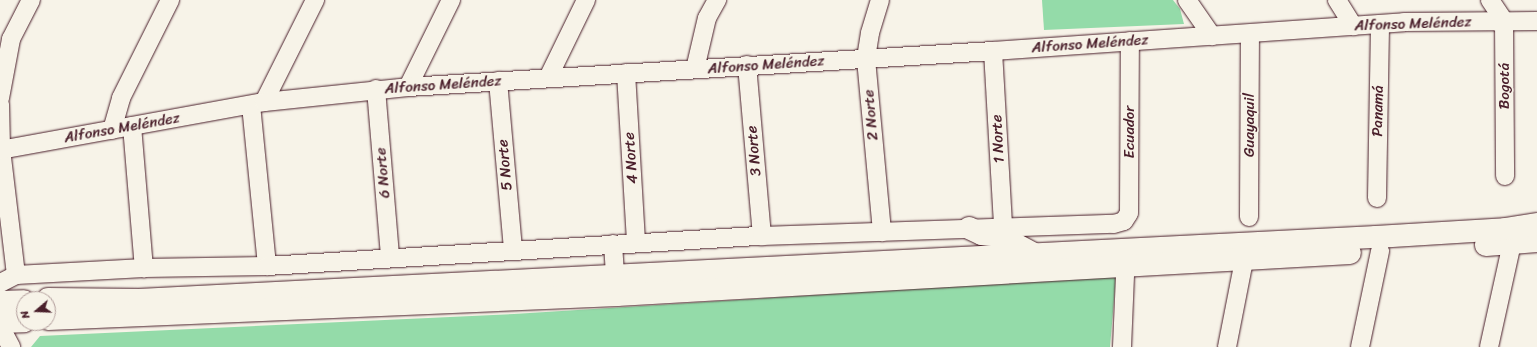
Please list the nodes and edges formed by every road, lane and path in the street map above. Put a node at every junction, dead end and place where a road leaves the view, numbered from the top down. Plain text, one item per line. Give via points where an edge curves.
1 (30, 0) edge
2 (170, 0) edge
3 (315, 0) edge
4 (451, 0) edge
5 (586, 0) edge
6 (717, 0) edge
7 (880, 0) edge
8 (1187, 0) edge
9 (1337, 0) edge
10 (1490, 0) edge
11 (1504, 21) junction
12 (1537, 21) edge
13 (1380, 24) junction
14 (1353, 26) junction
15 (1250, 34) junction
16 (1212, 36) junction
17 (1130, 41) junction
18 (993, 51) junction
19 (866, 58) junction
20 (747, 65) junction
21 (696, 69) junction
22 (626, 73) junction
23 (548, 78) junction
24 (498, 81) junction
25 (408, 87) junction
26 (376, 89) junction
27 (0, 98) edge
28 (0, 104) edge
29 (257, 104) junction
30 (132, 126) junction
31 (112, 130) junction
32 (0, 150) edge
33 (1505, 176) dead end
34 (1377, 198) dead end
35 (1249, 217) dead end
36 (1537, 224) edge
37 (1003, 226) junction
38 (969, 228) junction
39 (882, 232) junction
40 (762, 236) junction
41 (1537, 241) edge
42 (636, 243) junction
43 (1512, 243) junction
44 (613, 244) junction
45 (513, 249) junction
46 (1380, 251) junction
47 (1035, 255) junction
48 (390, 257) junction
49 (1126, 258) junction
50 (1244, 260) junction
51 (267, 266) junction
52 (144, 268) junction
53 (16, 275) junction
54 (0, 283) edge
55 (616, 285) junction
56 (56, 300) edge
57 (16, 301) edge
58 (0, 302) edge
59 (56, 319) edge
60 (16, 321) edge
61 (0, 322) edge
62 (0, 326) edge
63 (11, 347) edge
64 (1122, 347) edge
65 (1227, 347) edge
66 (1360, 347) edge
67 (1489, 347) edge

1 - 27 street via 11,38
2 - 31 street via 121,98
3 - 29 street
4 - 25 street
5 - 23 street
6 - 21 street via 707,18
7 - 19 street, 2 Norte via 870,32
8 - 16 street
9 - 14 street
10 - 11 street
11 - 12 street, Alfonso Meléndez
11 - 13 street, Alfonso Meléndez
11 - 33 street, Bogotá
13 - 14 street, Alfonso Meléndez
13 - 34 street, Panamá
14 - 15 street, Alfonso Meléndez
15 - 16 street, Alfonso Meléndez
15 - 35 street, Guayaquil
16 - 17 street, Alfonso Meléndez
17 - 18 street, Alfonso Meléndez
17 - 37 street, Ecuador via 1129,213 1124,221 1114,224
18 - 19 street, Alfonso Meléndez
18 - 37 street, 1 Norte
19 - 20 street, Alfonso Meléndez
19 - 39 street, 2 Norte
20 - 21 street, Alfonso Meléndez
20 - 40 street, 3 Norte
21 - 22 street, Alfonso Meléndez
22 - 23 street, Alfonso Meléndez
22 - 42 street, 4 Norte
23 - 24 street, Alfonso Meléndez
24 - 25 street, Alfonso Meléndez
24 - 45 street, 5 Norte
25 - 26 street, Alfonso Meléndez
26 - 29 street, Alfonso Meléndez
26 - 48 street, 6 Norte
28 - 32 street
29 - 30 street, Alfonso Meléndez
29 - 51 street
30 - 31 street, Alfonso Meléndez
30 - 52 street
31 - 32 street, Alfonso Meléndez
32 - 53 street
36 - 49 main road via 1505,229
37 - 38 street
38 - 39 street
38 - 47 main road via 982,234 1000,236
39 - 40 street
40 - 42 street
41 - 43 main road
42 - 44 street
43 - 46 main road
43 - 67 street
44 - 45 street
44 - 55 street
45 - 48 street
46 - 50 main road
46 - 66 street
47 - 49 main road
47 - 55 main road
48 - 51 street
49 - 50 main road
49 - 55 main road
49 - 64 street
50 - 65 street
51 - 52 street
52 - 53 street
53 - 54 street
55 - 56 main road via 139,300
55 - 59 main road
57 - 58 main road
60 - 61 main road
62 - 63 street

